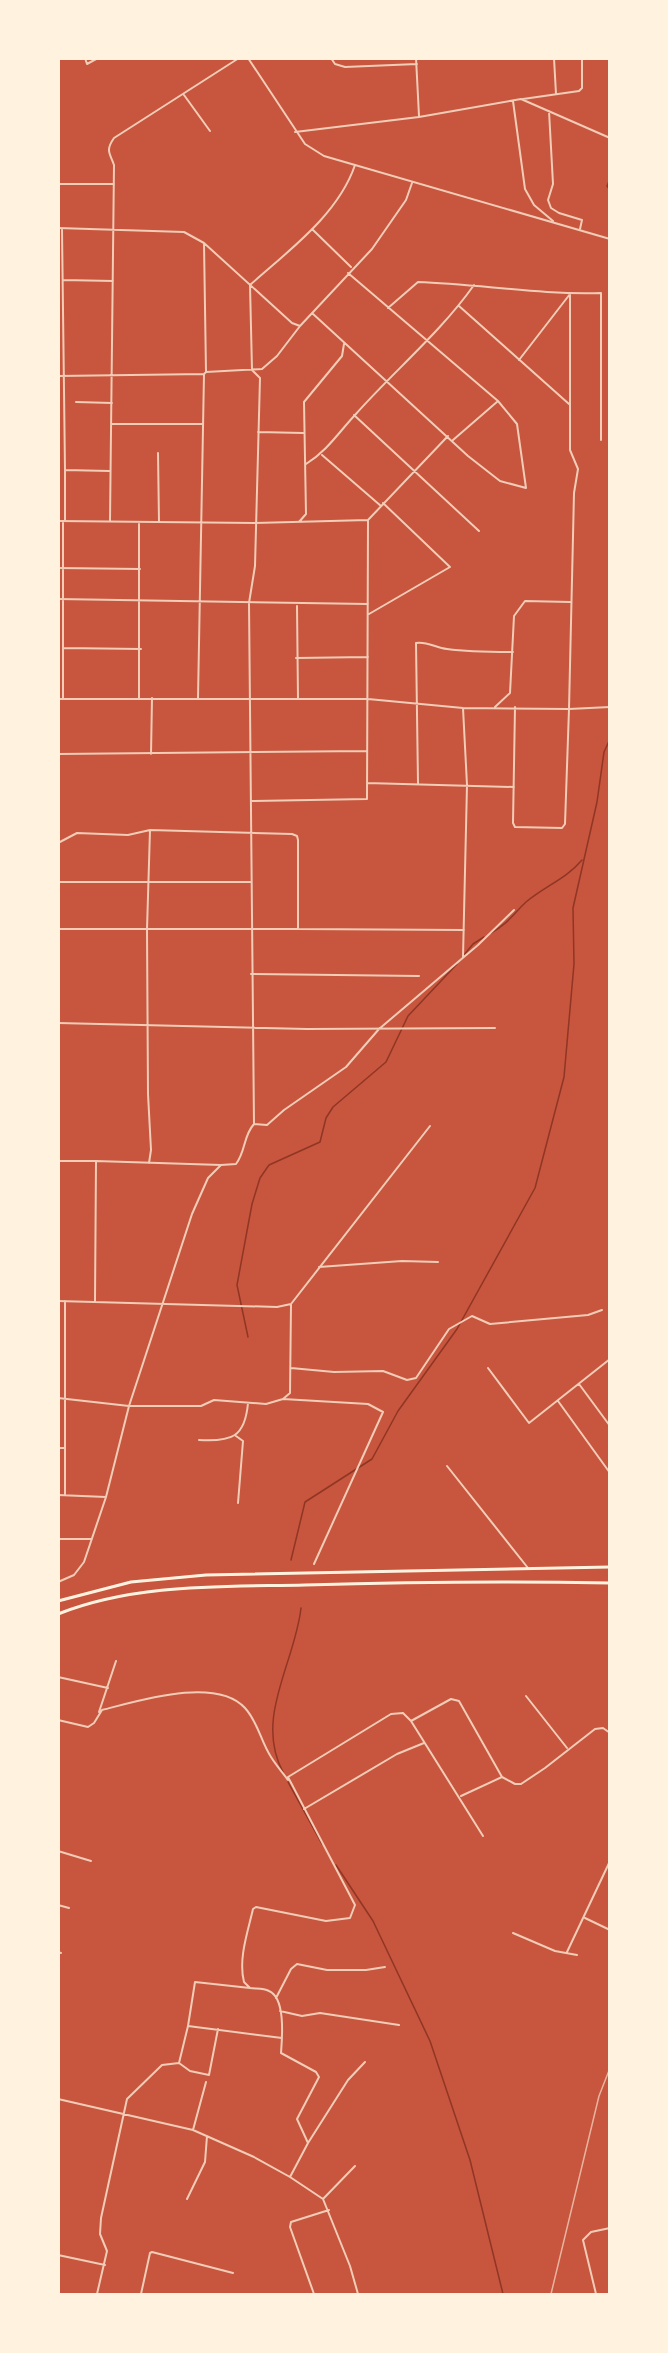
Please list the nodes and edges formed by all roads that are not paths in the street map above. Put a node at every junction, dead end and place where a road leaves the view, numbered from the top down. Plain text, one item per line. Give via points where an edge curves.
1 (85, 58) edge
2 (98, 58) edge
3 (239, 58) edge
4 (248, 58) edge
5 (331, 58) edge
6 (416, 58) edge
7 (554, 58) edge
8 (582, 58) edge
9 (417, 64) junction
10 (556, 94) junction
11 (184, 95) junction
12 (521, 99) junction
13 (513, 101) junction
14 (549, 111) junction
15 (419, 117) junction
16 (210, 131) dead end
17 (295, 132) junction
18 (609, 138) edge
19 (355, 165) junction
20 (412, 183) junction
21 (59, 184) edge
22 (114, 184) junction
23 (554, 223) junction
24 (60, 228) edge
25 (312, 229) junction
26 (114, 230) junction
27 (579, 231) junction
28 (609, 239) edge
29 (204, 243) junction
30 (352, 267) junction
31 (348, 273) junction
32 (63, 280) junction
33 (113, 281) junction
34 (475, 284) junction
35 (250, 285) junction
36 (570, 294) junction
37 (459, 306) junction
38 (388, 308) junction
39 (312, 314) junction
40 (58, 322) edge
41 (63, 322) junction
42 (300, 326) junction
43 (426, 341) junction
44 (344, 344) junction
45 (519, 360) junction
46 (252, 370) junction
47 (205, 373) junction
48 (58, 376) edge
49 (64, 376) junction
50 (112, 376) junction
51 (386, 382) junction
52 (498, 401) junction
53 (76, 402) dead end
54 (112, 403) junction
55 (570, 405) junction
56 (354, 415) junction
57 (111, 424) junction
58 (203, 424) junction
59 (258, 432) junction
60 (303, 433) junction
61 (449, 436) junction
62 (453, 440) junction
63 (601, 440) dead end
64 (158, 453) dead end
65 (321, 454) junction
66 (306, 464) junction
67 (65, 470) junction
68 (110, 471) junction
69 (415, 471) junction
70 (382, 504) junction
71 (110, 520) junction
72 (368, 520) junction
73 (58, 521) edge
74 (64, 521) junction
75 (159, 522) junction
76 (139, 523) junction
77 (202, 523) junction
78 (255, 523) junction
79 (298, 523) junction
80 (479, 531) dead end
81 (58, 568) edge
82 (63, 568) junction
83 (140, 569) junction
84 (58, 599) edge
85 (63, 599) junction
86 (141, 602) junction
87 (570, 602) junction
88 (201, 603) junction
89 (249, 603) junction
90 (297, 604) junction
91 (368, 604) junction
92 (368, 614) junction
93 (63, 648) junction
94 (141, 650) junction
95 (513, 652) junction
96 (369, 657) junction
97 (296, 658) junction
98 (139, 698) junction
99 (152, 698) junction
100 (198, 698) junction
101 (58, 699) edge
102 (63, 699) junction
103 (249, 699) junction
104 (298, 699) junction
105 (368, 699) junction
106 (415, 704) junction
107 (495, 707) junction
108 (515, 707) junction
109 (609, 707) edge
110 (463, 708) junction
111 (569, 709) junction
112 (251, 751) junction
113 (367, 751) junction
114 (58, 754) edge
115 (151, 754) junction
116 (367, 783) junction
117 (418, 783) junction
118 (467, 785) junction
119 (514, 787) junction
120 (251, 801) junction
121 (150, 830) junction
122 (250, 832) junction
123 (58, 843) edge
124 (58, 882) edge
125 (148, 882) junction
126 (250, 882) junction
127 (514, 910) dead end
128 (147, 928) junction
129 (58, 929) edge
130 (251, 929) junction
131 (298, 929) junction
132 (464, 930) junction
133 (463, 958) junction
134 (251, 974) junction
135 (418, 976) dead end
136 (58, 1023) edge
137 (148, 1025) junction
138 (254, 1027) junction
139 (495, 1028) dead end
140 (378, 1029) junction
141 (254, 1124) junction
142 (430, 1126) dead end
143 (58, 1161) edge
144 (96, 1161) junction
145 (149, 1163) junction
146 (221, 1165) junction
147 (438, 1262) dead end
148 (319, 1267) junction
149 (58, 1301) edge
150 (65, 1301) junction
151 (95, 1301) junction
152 (164, 1304) junction
153 (291, 1304) junction
154 (602, 1310) dead end
155 (609, 1359) edge
156 (291, 1368) junction
157 (488, 1368) dead end
158 (579, 1384) junction
159 (58, 1398) edge
160 (65, 1398) junction
161 (283, 1399) junction
162 (558, 1401) junction
163 (248, 1402) junction
164 (129, 1406) junction
165 (609, 1426) edge
166 (236, 1436) junction
167 (199, 1440) dead end
168 (58, 1448) edge
169 (65, 1448) junction
170 (447, 1466) dead end
171 (609, 1473) edge
172 (58, 1495) edge
173 (65, 1495) junction
174 (106, 1497) junction
175 (238, 1503) dead end
176 (58, 1539) edge
177 (92, 1539) junction
178 (314, 1563) dead end
179 (609, 1567) edge
180 (528, 1568) junction
181 (58, 1582) edge
182 (609, 1582) edge
183 (58, 1601) edge
184 (58, 1614) edge
185 (116, 1660) dead end
186 (58, 1677) edge
187 (108, 1688) junction
188 (526, 1696) dead end
189 (97, 1717) junction
190 (58, 1720) edge
191 (411, 1721) junction
192 (609, 1733) edge
193 (424, 1743) junction
194 (567, 1750) junction
195 (502, 1777) junction
196 (288, 1780) junction
197 (461, 1797) junction
198 (304, 1809) junction
199 (483, 1836) dead end
200 (58, 1851) edge
201 (91, 1861) dead end
202 (609, 1861) edge
203 (58, 1905) edge
204 (69, 1908) dead end
205 (585, 1918) junction
206 (609, 1930) edge
207 (513, 1933) dead end
208 (567, 1952) junction
209 (576, 1955) dead end
210 (385, 1967) dead end
211 (250, 1988) junction
212 (276, 1998) junction
213 (280, 2011) junction
214 (399, 2025) dead end
215 (189, 2026) junction
216 (218, 2029) junction
217 (282, 2038) junction
218 (365, 2062) dead end
219 (179, 2063) junction
220 (206, 2082) dead end
221 (58, 2099) edge
222 (125, 2115) junction
223 (193, 2130) junction
224 (207, 2136) junction
225 (309, 2143) junction
226 (355, 2166) dead end
227 (290, 2177) junction
228 (187, 2199) dead end
229 (323, 2199) junction
230 (329, 2210) junction
231 (609, 2228) edge
232 (58, 2255) edge
233 (105, 2265) junction
234 (233, 2273) dead end
235 (98, 2295) edge
236 (141, 2295) edge
237 (314, 2295) edge
238 (358, 2295) edge
239 (596, 2295) edge

1 - 2 street via 87,64
3 - 11 street
4 - 17 street
5 - 9 street via 345,68
6 - 9 street
7 - 10 street
8 - 10 street via 582,88
9 - 15 street
10 - 12 street
11 - 16 street
11 - 22 street via 114,138 108,153 114,165
12 - 13 street
12 - 14 street
13 - 15 street
13 - 23 street via 525,189 534,205
14 - 18 street
14 - 27 street via 553,184 548,200 559,213 582,220
15 - 17 street
17 - 19 street via 324,156
19 - 20 street
19 - 25 street via 348,185
20 - 23 street
20 - 30 street via 406,200 372,249
21 - 22 street
22 - 26 street
23 - 27 street
24 - 26 street
24 - 32 street
25 - 30 street
25 - 35 street
26 - 29 street via 184,232
26 - 33 street
27 - 28 street
29 - 35 street
29 - 47 street
30 - 31 street
31 - 38 street
31 - 39 street
32 - 33 street
32 - 41 street
33 - 50 street
34 - 36 street
34 - 37 street
34 - 38 street via 418,282
35 - 42 street
35 - 46 street
36 - 45 street
36 - 55 street
36 - 63 street via 601,294
37 - 43 street
37 - 45 street
38 - 43 street
39 - 42 street
39 - 44 street
40 - 41 street
41 - 49 street
42 - 46 street via 277,356 262,369
43 - 51 street
43 - 52 street
44 - 51 street
44 - 60 street via 342,356 304,402
45 - 55 street
46 - 47 street
46 - 59 street via 260,378
47 - 50 street
47 - 58 street
48 - 49 street
49 - 50 street
49 - 67 street
50 - 54 street
51 - 56 street
51 - 61 street
52 - 62 street
52 - 62 street via 517,424 526,488 500,481
53 - 54 street
54 - 57 street
55 - 87 street via 570,450 579,469 574,493
56 - 65 street
56 - 69 street
57 - 58 street
57 - 68 street
58 - 77 street
59 - 60 street
59 - 78 street
60 - 66 street
61 - 62 street
61 - 69 street
64 - 75 street
65 - 66 street
65 - 70 street
66 - 79 street via 306,514
67 - 68 street
67 - 74 street
68 - 71 street
69 - 70 street
69 - 80 street
70 - 72 street
70 - 92 street via 450,567
71 - 74 street
71 - 76 street
72 - 79 street
72 - 91 street
73 - 74 street
74 - 82 street
75 - 76 street
75 - 77 street
76 - 83 street
77 - 78 street
77 - 88 street
78 - 79 street
78 - 89 street via 255,566
81 - 82 street
82 - 83 street
82 - 85 street
83 - 86 street
84 - 85 street
85 - 86 street
85 - 93 street
86 - 88 street
86 - 94 street
87 - 95 street via 525,601 514,616
87 - 111 street
88 - 89 street
88 - 100 street
89 - 90 street
89 - 103 street
90 - 91 street
90 - 97 street
91 - 92 street
92 - 96 street
93 - 94 street
93 - 102 street
94 - 98 street
95 - 106 street via 472,653 416,643
95 - 107 street via 510,693
96 - 97 street
96 - 105 street
97 - 104 street
98 - 99 street
98 - 102 street
99 - 100 street
99 - 115 street
100 - 103 street
101 - 102 street
103 - 104 street
103 - 112 street
104 - 105 street
105 - 106 street
105 - 113 street
106 - 110 street
106 - 117 street
107 - 108 street
107 - 110 street
108 - 111 street
108 - 119 street
109 - 111 street
110 - 118 street
111 - 119 street via 562,828 515,827
112 - 113 street
112 - 115 street
112 - 120 street
113 - 116 street
114 - 115 street
116 - 117 street
116 - 120 street via 367,799
117 - 118 street
118 - 119 street
118 - 132 street
120 - 122 street
121 - 122 street
121 - 123 street via 128,835 77,833
121 - 125 street
122 - 126 street
122 - 131 street via 297,836
124 - 125 street
125 - 126 street
125 - 128 street
126 - 130 street
127 - 133 street
128 - 129 street
128 - 130 street
128 - 137 street
130 - 131 street
130 - 134 street
131 - 132 street
132 - 133 street
133 - 140 street
134 - 135 street
134 - 138 street
136 - 137 street
137 - 138 street
137 - 145 street via 152,1150
138 - 140 street
138 - 141 street
139 - 140 street
140 - 141 street via 346,1067 267,1125
141 - 146 street via 247,1131 242,1156 236,1164
142 - 148 street
143 - 144 street
144 - 145 street
144 - 151 street
145 - 146 street
146 - 152 street via 208,1178 192,1214
147 - 148 street
148 - 153 street
149 - 150 street
150 - 151 street
150 - 160 street
151 - 152 street
152 - 153 street
152 - 164 street
153 - 156 street
154 - 156 street via 588,1316 490,1324 472,1316 448,1329 426,1367 416,1378 407,1380 383,1371
155 - 158 street
156 - 161 street via 290,1393
157 - 162 street via 529,1423
158 - 162 street
158 - 165 street
159 - 160 street
160 - 164 street
160 - 169 street
161 - 163 street via 266,1404
161 - 178 street via 368,1404 383,1412
162 - 171 street
163 - 164 street via 214,1400 201,1406
163 - 166 street via 247,1417
164 - 174 street
166 - 167 street
166 - 175 street via 243,1441
168 - 169 street
169 - 173 street
170 - 180 street
172 - 173 street
173 - 174 street
174 - 177 street
176 - 177 street
177 - 181 street via 77,1572
179 - 180 highway
180 - 183 highway via 206,1575 131,1582
182 - 184 highway via 226,1586 132,1592
185 - 187 street
186 - 187 street
187 - 189 street
188 - 194 street
189 - 190 street via 88,1727
189 - 196 street via 102,1710 150,1698 192,1693 224,1695 247,1709 271,1757
191 - 193 street
191 - 195 street via 451,1699 459,1701
191 - 196 street via 403,1713 391,1714 289,1775
192 - 194 street via 603,1728 595,1729
193 - 197 street
193 - 198 street via 397,1754
194 - 195 street via 521,1784
195 - 197 street
196 - 198 street
197 - 199 street
198 - 211 street via 355,1911 350,1918 336,1922 254,1908 242,1974
200 - 201 street
202 - 205 street
203 - 204 street
205 - 206 street
205 - 208 street
207 - 208 street via 555,1952
208 - 209 street
210 - 212 street via 327,1970 297,1964
211 - 212 street via 268,1990
211 - 215 street via 195,1982
212 - 213 street
213 - 214 street
213 - 217 street
215 - 216 street
215 - 219 street
216 - 217 street
216 - 219 street via 209,2075 190,2071
217 - 225 street via 281,2054 319,2077 297,2119
218 - 225 street via 348,2080
219 - 222 street via 162,2065 129,2096
220 - 223 street
221 - 222 street
222 - 223 street
222 - 233 street via 101,2218 100,2234 107,2251
223 - 224 street
224 - 227 street
224 - 228 street via 205,2162
225 - 227 street
226 - 229 street
227 - 229 street
229 - 230 street
230 - 237 street via 291,2222 290,2227
230 - 238 street
231 - 239 street via 591,2232 583,2240
232 - 233 street
233 - 235 street
234 - 236 street via 152,2252

